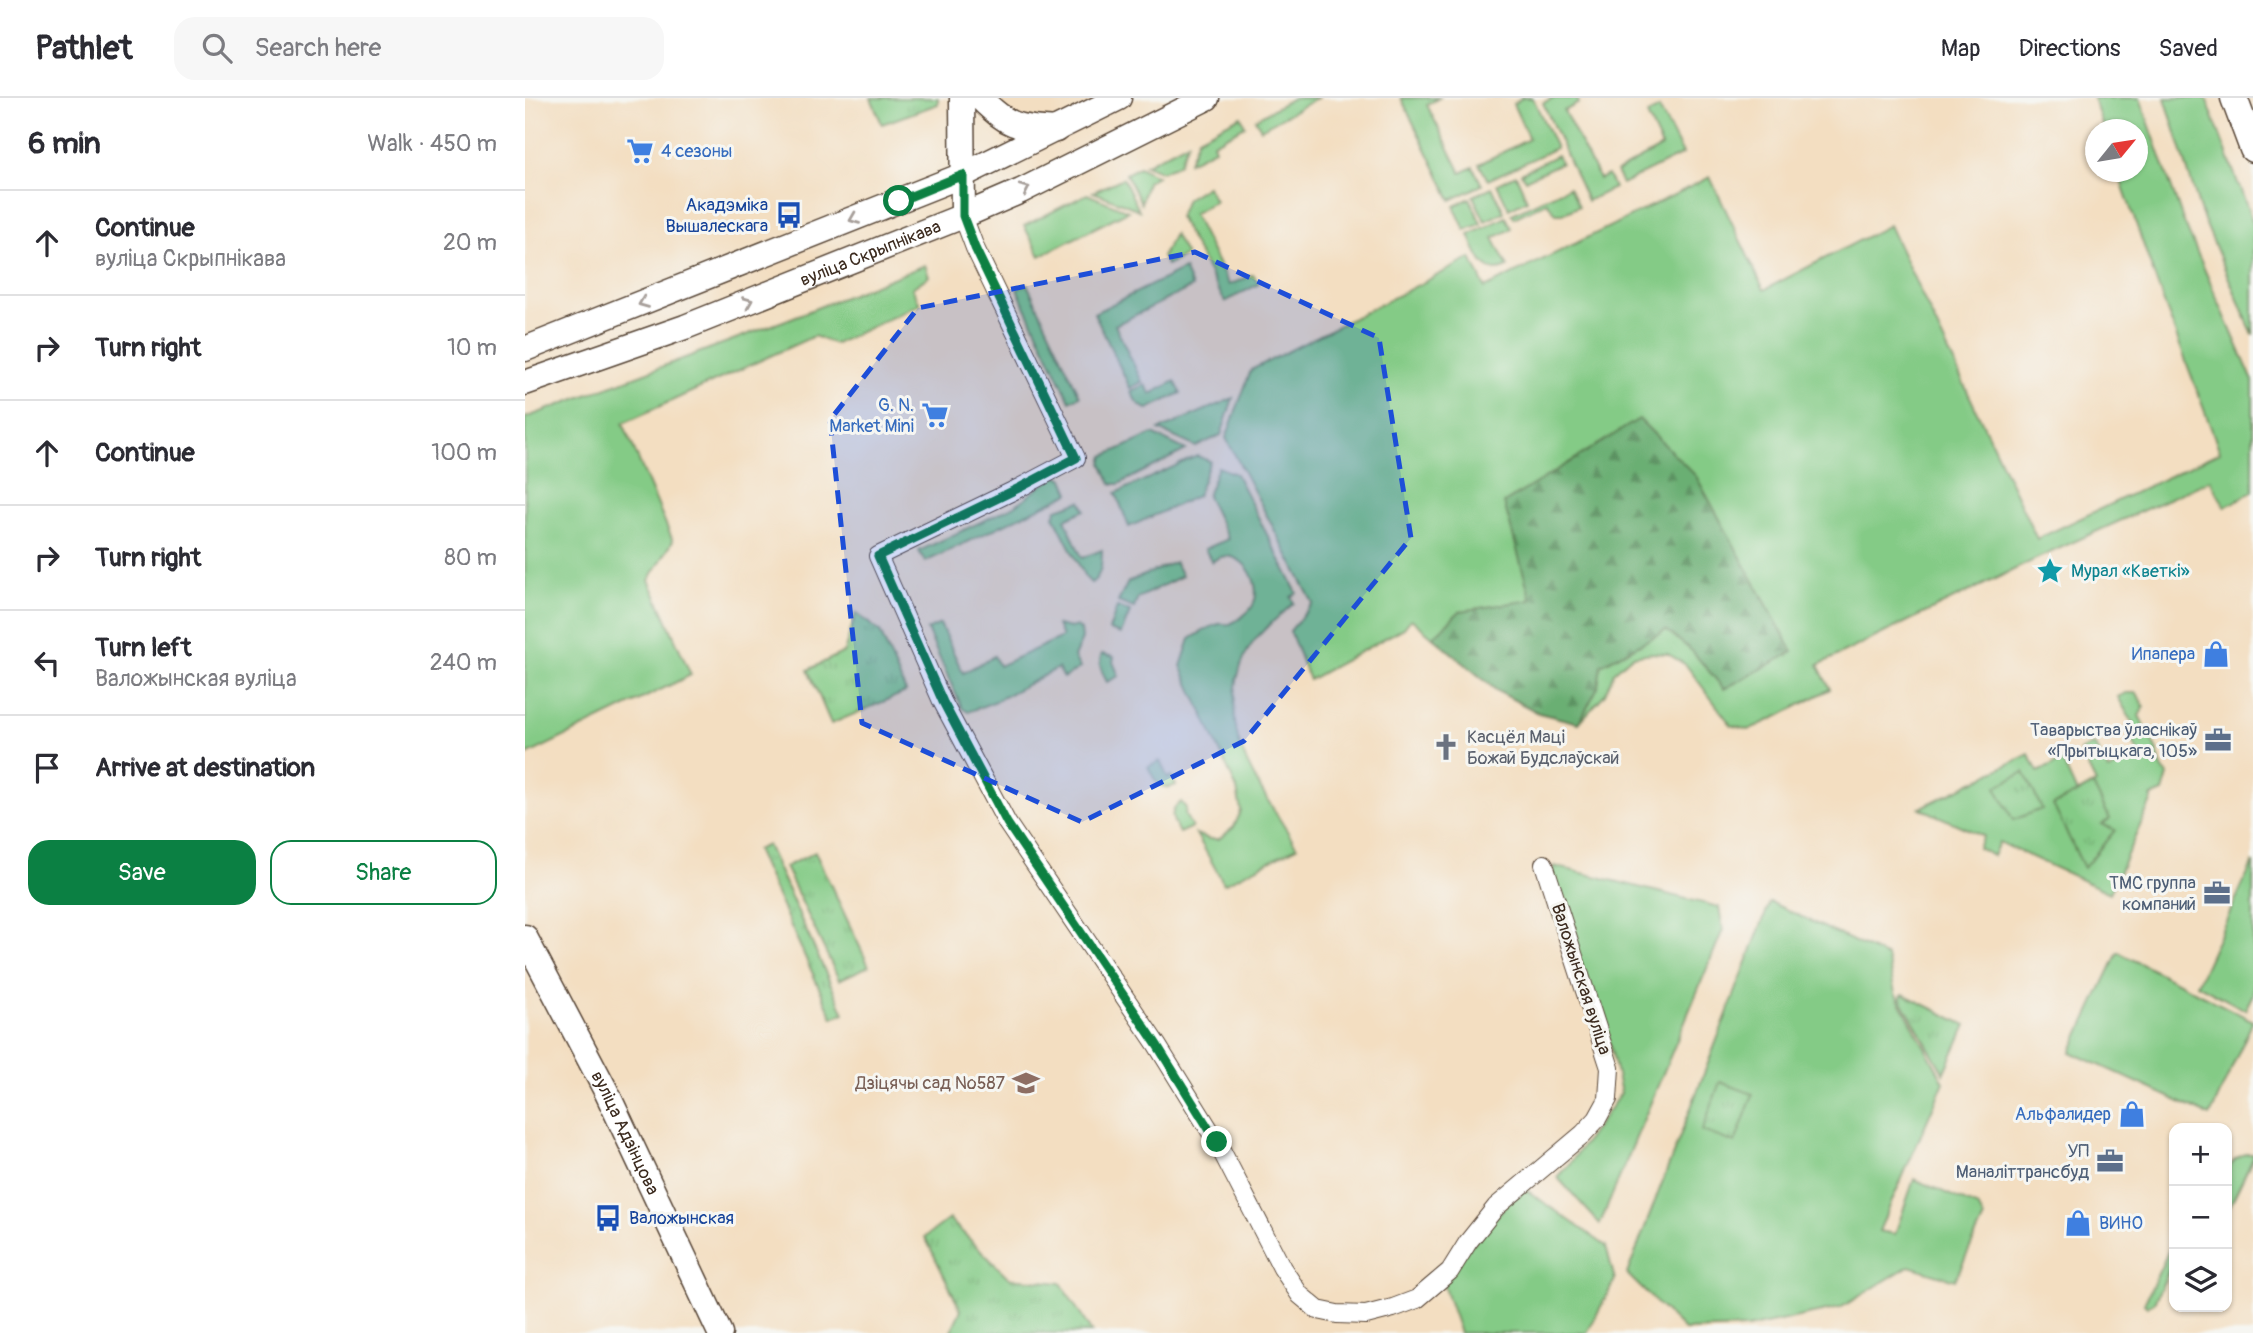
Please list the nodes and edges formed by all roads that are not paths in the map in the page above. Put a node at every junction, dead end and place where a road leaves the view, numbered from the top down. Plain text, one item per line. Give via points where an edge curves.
1 (963, 98) edge
2 (980, 98) edge
3 (1119, 98) edge
4 (1207, 98) edge
5 (2234, 98) edge
6 (1056, 130) junction
7 (2253, 149) edge
8 (963, 175) junction
9 (963, 216) junction
10 (525, 349) edge
11 (525, 383) edge
12 (1544, 864) dead end
13 (525, 937) edge
14 (720, 1333) edge

1 - 8 main road
2 - 6 main road via 997,115 1020,127
3 - 6 main road
9 -> 4 main road, вуліца Скрыпнікава
5 - 7 main road
6 - 8 main road
8 - 9 main road
8 -> 10 main road
11 -> 9 main road, вуліца Скрыпнікава via 685,327
9 - 12 street, Валожынская вуліца via 1076,458 878,556 943,702 1007,823 1164,1056 1217,1142 1288,1277 1318,1310 1366,1315 1417,1299 1450,1271 1496,1208 1583,1134 1608,1099 1610,1068
13 - 14 main road, вуліца Адзінцова via 606,1091

